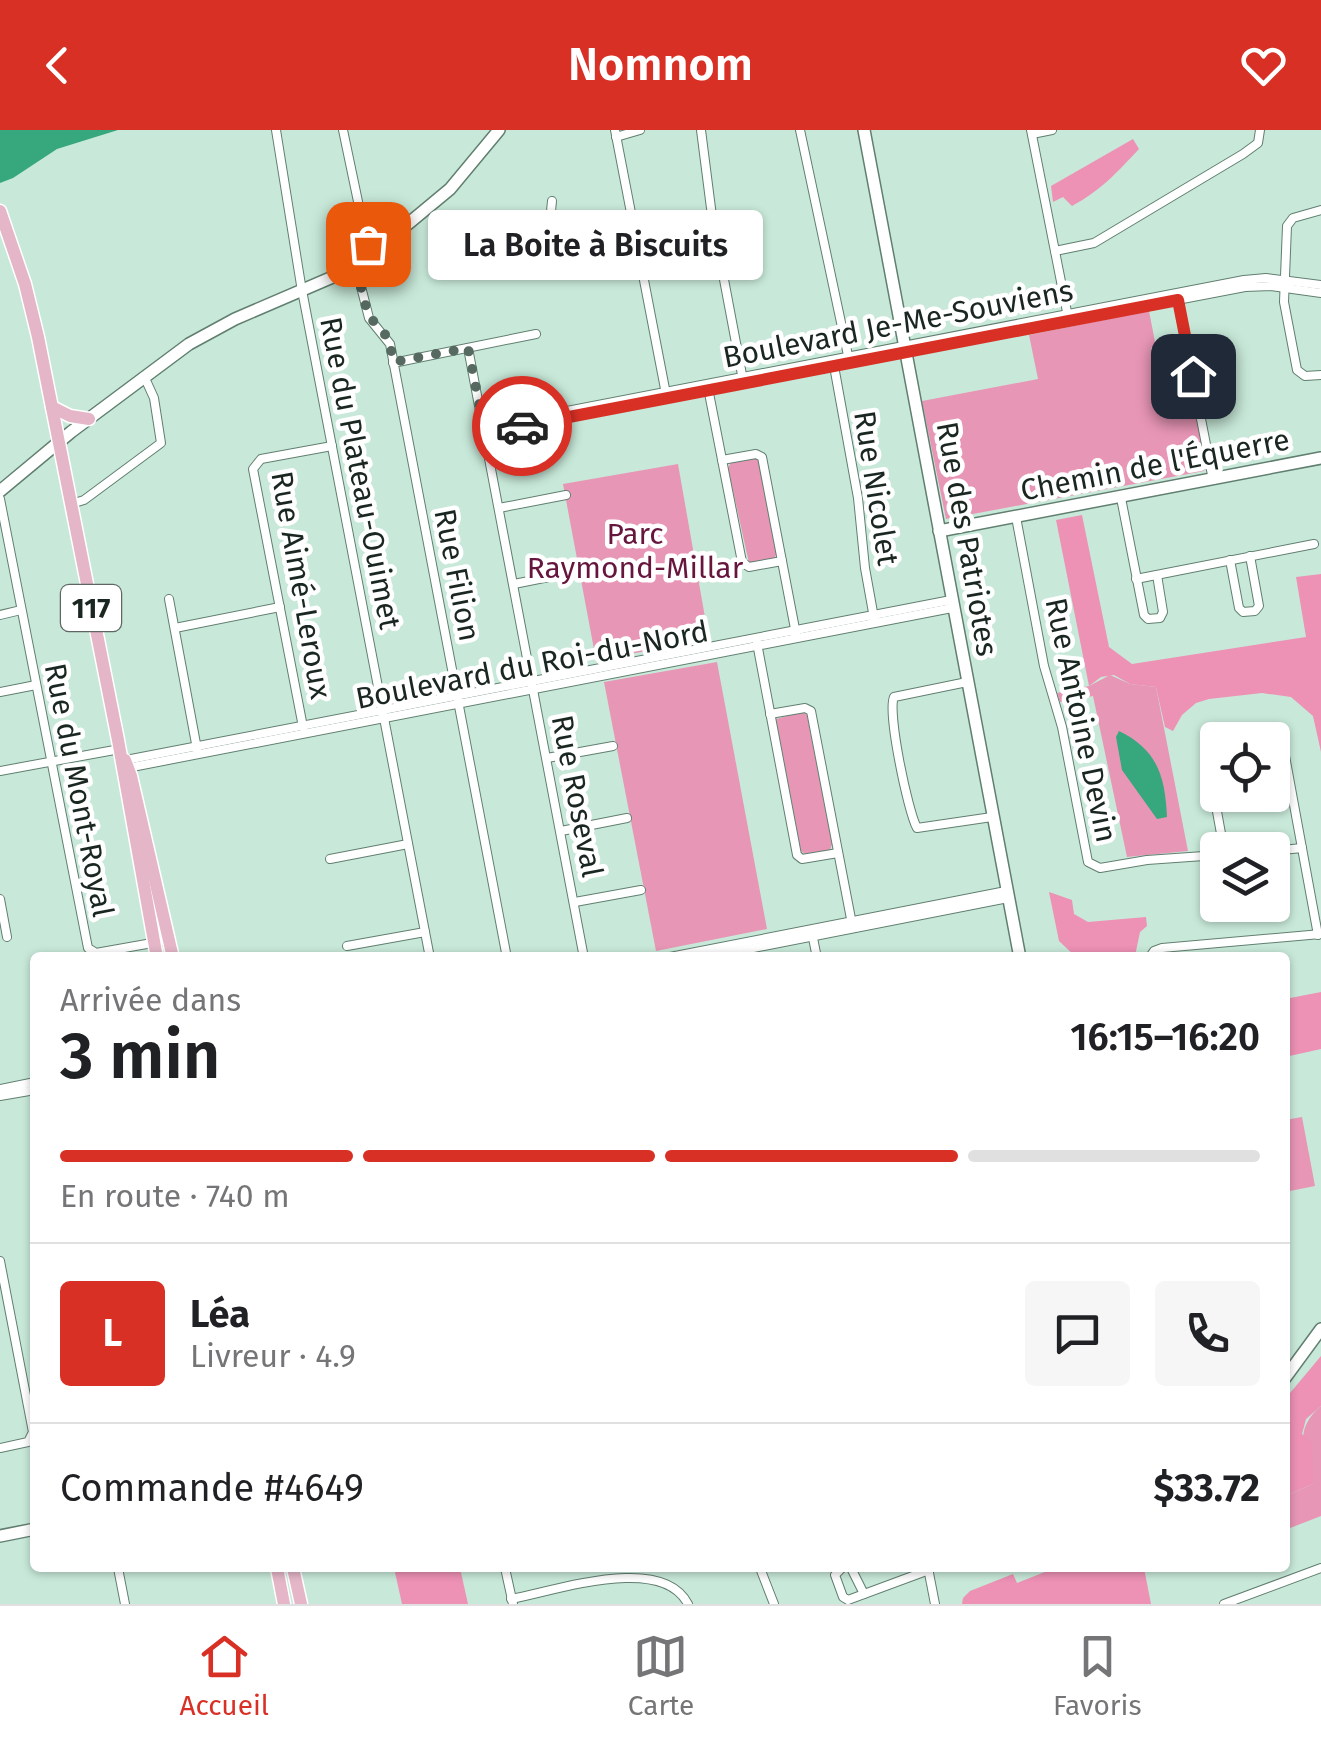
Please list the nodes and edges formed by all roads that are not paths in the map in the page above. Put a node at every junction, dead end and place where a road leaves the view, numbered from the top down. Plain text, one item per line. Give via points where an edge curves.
1 (276, 130) edge
2 (343, 130) edge
3 (499, 130) edge
4 (640, 130) edge
5 (701, 130) edge
6 (800, 130) edge
7 (864, 130) edge
8 (1052, 130) edge
9 (1260, 130) edge
10 (1031, 132) edge
11 (616, 134) edge
12 (552, 201) dead end
13 (1321, 210) edge
14 (0, 211) edge
15 (713, 222) junction
16 (637, 237) junction
17 (1055, 252) junction
18 (373, 254) junction
19 (356, 267) junction
20 (1286, 284) junction
21 (1321, 289) edge
22 (302, 291) junction
23 (1177, 297) junction
24 (1069, 318) junction
25 (536, 334) dead end
26 (468, 348) junction
27 (907, 349) junction
28 (849, 360) junction
29 (394, 362) junction
30 (833, 363) junction
31 (1321, 375) edge
32 (144, 376) junction
33 (743, 380) junction
34 (708, 387) junction
35 (666, 395) junction
36 (52, 407) junction
37 (89, 419) junction
38 (484, 430) junction
39 (59, 442) junction
40 (332, 446) junction
41 (1321, 458) edge
42 (722, 460) junction
43 (1213, 480) junction
44 (0, 495) edge
45 (566, 496) dead end
46 (1121, 498) junction
47 (70, 504) junction
48 (500, 508) junction
49 (1016, 517) junction
50 (939, 531) junction
51 (1314, 544) dead end
52 (1250, 556) junction
53 (1230, 560) junction
54 (782, 561) junction
55 (579, 572) dead end
56 (1157, 574) junction
57 (1136, 578) junction
58 (514, 584) junction
59 (169, 599) dead end
60 (952, 604) junction
61 (280, 607) junction
62 (22, 610) junction
63 (0, 614) edge
64 (874, 619) junction
65 (175, 628) junction
66 (796, 634) junction
67 (756, 642) junction
68 (967, 682) junction
69 (533, 684) junction
70 (36, 685) junction
71 (0, 692) edge
72 (458, 699) junction
73 (383, 713) junction
74 (770, 714) junction
75 (303, 728) junction
76 (614, 746) dead end
77 (197, 749) junction
78 (548, 758) junction
79 (123, 761) junction
80 (50, 762) junction
81 (0, 771) edge
82 (992, 817) junction
83 (627, 818) dead end
84 (561, 831) junction
85 (1221, 832) edge
86 (408, 844) junction
87 (1302, 848) junction
88 (1290, 849) edge
89 (838, 853) junction
90 (1200, 856) edge
91 (330, 859) dead end
92 (641, 890) dead end
93 (1007, 895) junction
94 (0, 899) edge
95 (574, 902) junction
96 (852, 925) junction
97 (426, 932) junction
98 (812, 932) junction
99 (1320, 934) edge
100 (8, 937) dead end
101 (169, 940) junction
102 (154, 942) junction
103 (1223, 943) junction
104 (347, 946) dead end
105 (93, 952) edge
106 (101, 952) edge
107 (155, 952) edge
108 (171, 952) edge
109 (429, 952) edge
110 (506, 952) edge
111 (583, 952) edge
112 (699, 952) edge
113 (728, 952) edge
114 (816, 952) edge
115 (1019, 952) edge
116 (1153, 952) edge
117 (1224, 952) edge
118 (30, 1087) edge
119 (0, 1093) edge
120 (0, 1260) edge
121 (1321, 1329) edge
122 (1290, 1371) edge
123 (30, 1412) edge
124 (30, 1439) edge
125 (0, 1448) edge
126 (30, 1531) edge
127 (0, 1536) edge
128 (1321, 1568) edge
129 (119, 1572) edge
130 (278, 1572) edge
131 (295, 1572) edge
132 (506, 1572) edge
133 (762, 1572) edge
134 (837, 1572) edge
135 (854, 1572) edge
136 (920, 1572) edge
137 (929, 1572) edge
138 (864, 1594) junction
139 (512, 1601) edge
140 (125, 1604) edge
141 (284, 1604) edge
142 (301, 1604) edge
143 (688, 1604) edge
144 (774, 1604) edge
145 (935, 1604) edge
146 (1224, 1604) edge

1 - 22 street, Rue du Plateau-Ouimet
2 - 18 street
3 - 18 street via 450,189
4 - 11 street
5 - 15 street
6 - 28 street
7 - 27 street, Rue des Patriotes
8 - 10 street
9 - 17 street via 1258,142 1243,154 1094,242
10 - 17 street
11 - 16 street
12 - 16 street via 555,240 562,249
13 - 20 street via 1287,226
14 - 36 main road, 117 via 30,300
15 - 16 street
15 - 33 street
16 - 35 street
17 - 24 street
18 - 19 street
19 - 22 street
19 - 29 street, Rue Filion via 368,315 388,338
20 - 21 street, Boulevard Je-Me-Souviens
20 - 23 street, Boulevard Je-Me-Souviens via 1252,279
20 - 31 street via 1297,370
22 - 32 street via 216,328
22 - 40 street, Rue du Plateau-Ouimet
23 - 24 street, Boulevard Je-Me-Souviens
23 - 43 street
24 - 27 street, Boulevard Je-Me-Souviens
25 - 26 street
26 - 29 street
26 - 38 street, Rue Roseval
27 - 28 street, Boulevard Je-Me-Souviens
27 - 50 street, Rue des Patriotes
28 - 30 street, Boulevard Je-Me-Souviens
29 - 72 street, Rue Filion
30 - 33 street, Boulevard Je-Me-Souviens
30 - 64 street, Rue Nicolet
32 - 37 street
32 - 47 street via 161,443
33 - 34 street, Boulevard Je-Me-Souviens
34 - 35 street, Boulevard Je-Me-Souviens
34 - 42 street
35 - 38 street, Boulevard Je-Me-Souviens
36 - 37 main road
36 - 39 main road, 117
37 - 39 street
38 - 48 street, Rue Roseval
39 - 44 street
39 - 47 main road, 117
40 - 61 street, Rue Aimé-Leroux via 254,466
40 - 73 street, Rue du Plateau-Ouimet
41 - 43 street, Chemin de l'Équerre
42 - 54 street via 742,562 749,568
42 - 54 street via 762,457
43 - 46 street, Chemin de l'Équerre
44 - 62 street, Rue du Mont-Royal
45 - 48 street
46 - 49 street, Chemin de l'Équerre
46 - 57 street
47 - 79 main road, 117
48 - 58 street, Rue Roseval
49 - 50 street, Chemin de l'Équerre
49 - 90 street, Rue Antoine Devin via 1088,862 1100,868
50 - 60 street, Rue des Patriotes
51 - 52 street
52 - 53 street
52 - 53 street via 1259,603 1250,612 1239,608
53 - 56 street
54 - 66 street
55 - 58 street
56 - 57 street
56 - 57 street via 1164,612 1157,618 1144,616
58 - 69 street, Rue Roseval
59 - 65 street
60 - 64 street, Boulevard du Roi-du-Nord
60 - 68 street, Rue des Patriotes
61 - 65 street
61 - 75 street, Rue Aimé-Leroux
62 - 63 street
62 - 70 street, Rue du Mont-Royal
64 - 66 street, Boulevard du Roi-du-Nord
65 - 77 street
66 - 67 street, Boulevard du Roi-du-Nord
67 - 69 street, Boulevard du Roi-du-Nord
67 - 74 street
68 - 82 street, Rue des Patriotes
68 - 82 street via 895,696 894,720 916,827
69 - 72 street, Boulevard du Roi-du-Nord
69 - 78 street, Rue Roseval
70 - 71 street
70 - 80 street, Rue du Mont-Royal
72 - 73 street, Boulevard du Roi-du-Nord
72 - 110 street, Rue Filion
73 - 75 street, Boulevard du Roi-du-Nord
73 - 86 street, Rue du Plateau-Ouimet
74 - 89 street via 811,711
74 - 89 street via 798,857
75 - 77 street, Boulevard du Roi-du-Nord
76 - 78 street
77 - 79 street, Boulevard du Roi-du-Nord
78 - 84 street, Rue Roseval
79 - 80 street, Boulevard du Roi-du-Nord
79 - 101 main road, 117
79 - 102 main road, 117
80 - 81 street, Boulevard du Roi-du-Nord
80 - 105 street, Rue du Mont-Royal
82 - 93 street, Rue des Patriotes
83 - 84 street
84 - 95 street, Rue Roseval
85 - 87 street via 1207,740 1217,734 1276,734
86 - 91 street
86 - 97 street, Rue du Plateau-Ouimet
87 - 88 street
87 - 99 street
89 - 96 street
92 - 95 street
93 - 96 street
93 - 115 street, Rue des Patriotes
94 - 100 street
95 - 111 street, Rue Roseval
96 - 98 street
97 - 104 street
97 - 109 street, Rue du Plateau-Ouimet
98 - 112 street
98 - 113 street
98 - 114 street
99 - 103 street
101 - 102 street, Rue du Mont-Royal
101 - 108 main road, 117
102 - 106 street, Rue du Mont-Royal
102 - 107 main road, 117
103 - 116 street
103 - 117 street
118 - 119 street
120 - 123 street
121 - 122 street
124 - 125 street
126 - 127 street
128 - 146 street
129 - 140 street
130 - 141 main road
131 - 142 main road
132 - 139 street
133 - 144 street
134 - 138 street via 843,1597
135 - 138 street
136 - 138 street
137 - 145 street
139 - 143 street via 642,1578 674,1586

